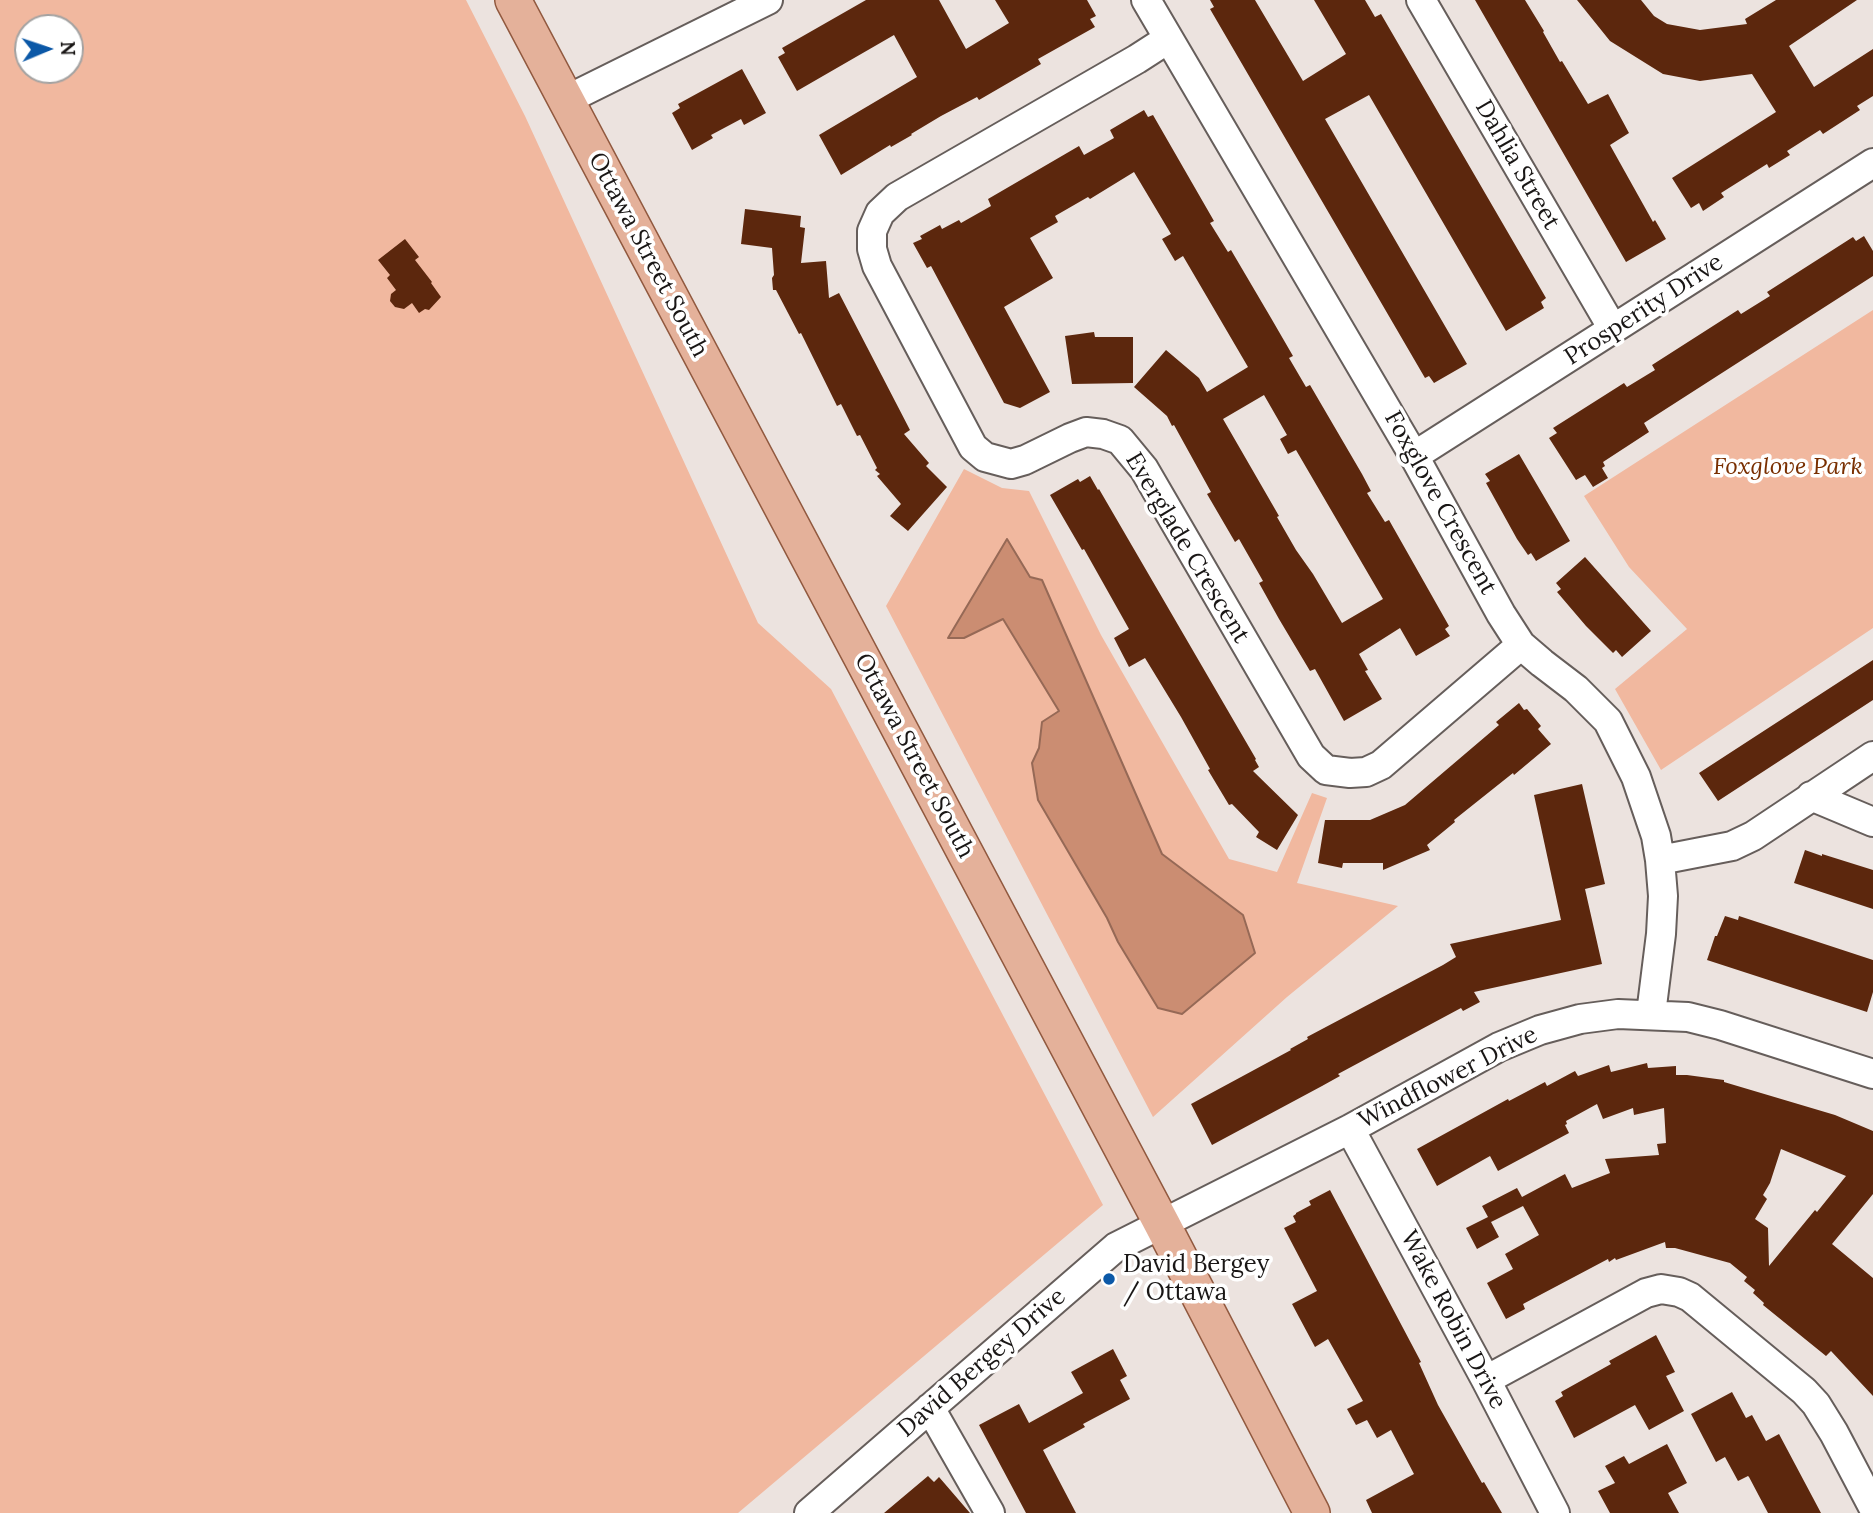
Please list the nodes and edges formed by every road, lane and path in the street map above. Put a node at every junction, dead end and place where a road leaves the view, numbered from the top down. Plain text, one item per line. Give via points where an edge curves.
1 (513, 0) edge
2 (1146, 0) edge
3 (1421, 0) edge
4 (762, 2) edge
5 (1168, 39) junction
6 (566, 100) junction
7 (1873, 163) edge
8 (1614, 330) junction
9 (1414, 456) junction
10 (1521, 645) junction
11 (1873, 756) edge
12 (1811, 796) junction
13 (1873, 822) edge
14 (1660, 860) junction
15 (1651, 1014) junction
16 (1873, 1074) edge
17 (1350, 1129) junction
18 (1163, 1224) junction
19 (1486, 1380) junction
20 (930, 1408) junction
21 (1873, 1507) edge
22 (809, 1513) edge
23 (990, 1513) edge
24 (1312, 1513) edge
25 (1555, 1513) edge

1 - 6 main road, Ottawa Street South
2 - 5 street, Foxglove Crescent
3 - 8 street, Dahlia Street
4 - 6 street
5 - 9 street, Foxglove Crescent
5 - 10 street, Everglade Crescent via 897,197 880,213 872,231 877,266 973,447 985,457 1011,464 1086,432 1120,440 1144,469 1311,756 1325,770 1366,772 1381,765
6 - 18 main road, Ottawa Street South
7 - 8 street, Prosperity Drive
8 - 9 street, Prosperity Drive
9 - 10 street, Foxglove Crescent
10 - 14 street, Foxglove Crescent via 1608,721 1636,777
11 - 12 street
12 - 13 street
12 - 14 street via 1732,846
14 - 15 street, Foxglove Crescent via 1663,896
15 - 16 street, Windflower Drive via 1720,1025
15 - 17 street, Windflower Drive via 1580,1019 1540,1030 1499,1047
17 - 18 street, Windflower Drive
17 - 19 street, Wake Robin Drive
18 - 20 street, David Bergey Drive via 1116,1247
18 - 24 main road, Ottawa Street South
19 - 21 street via 1646,1293 1661,1289 1679,1292 1816,1404
19 - 25 street, Wake Robin Drive
20 - 22 street, David Bergey Drive
20 - 23 street

